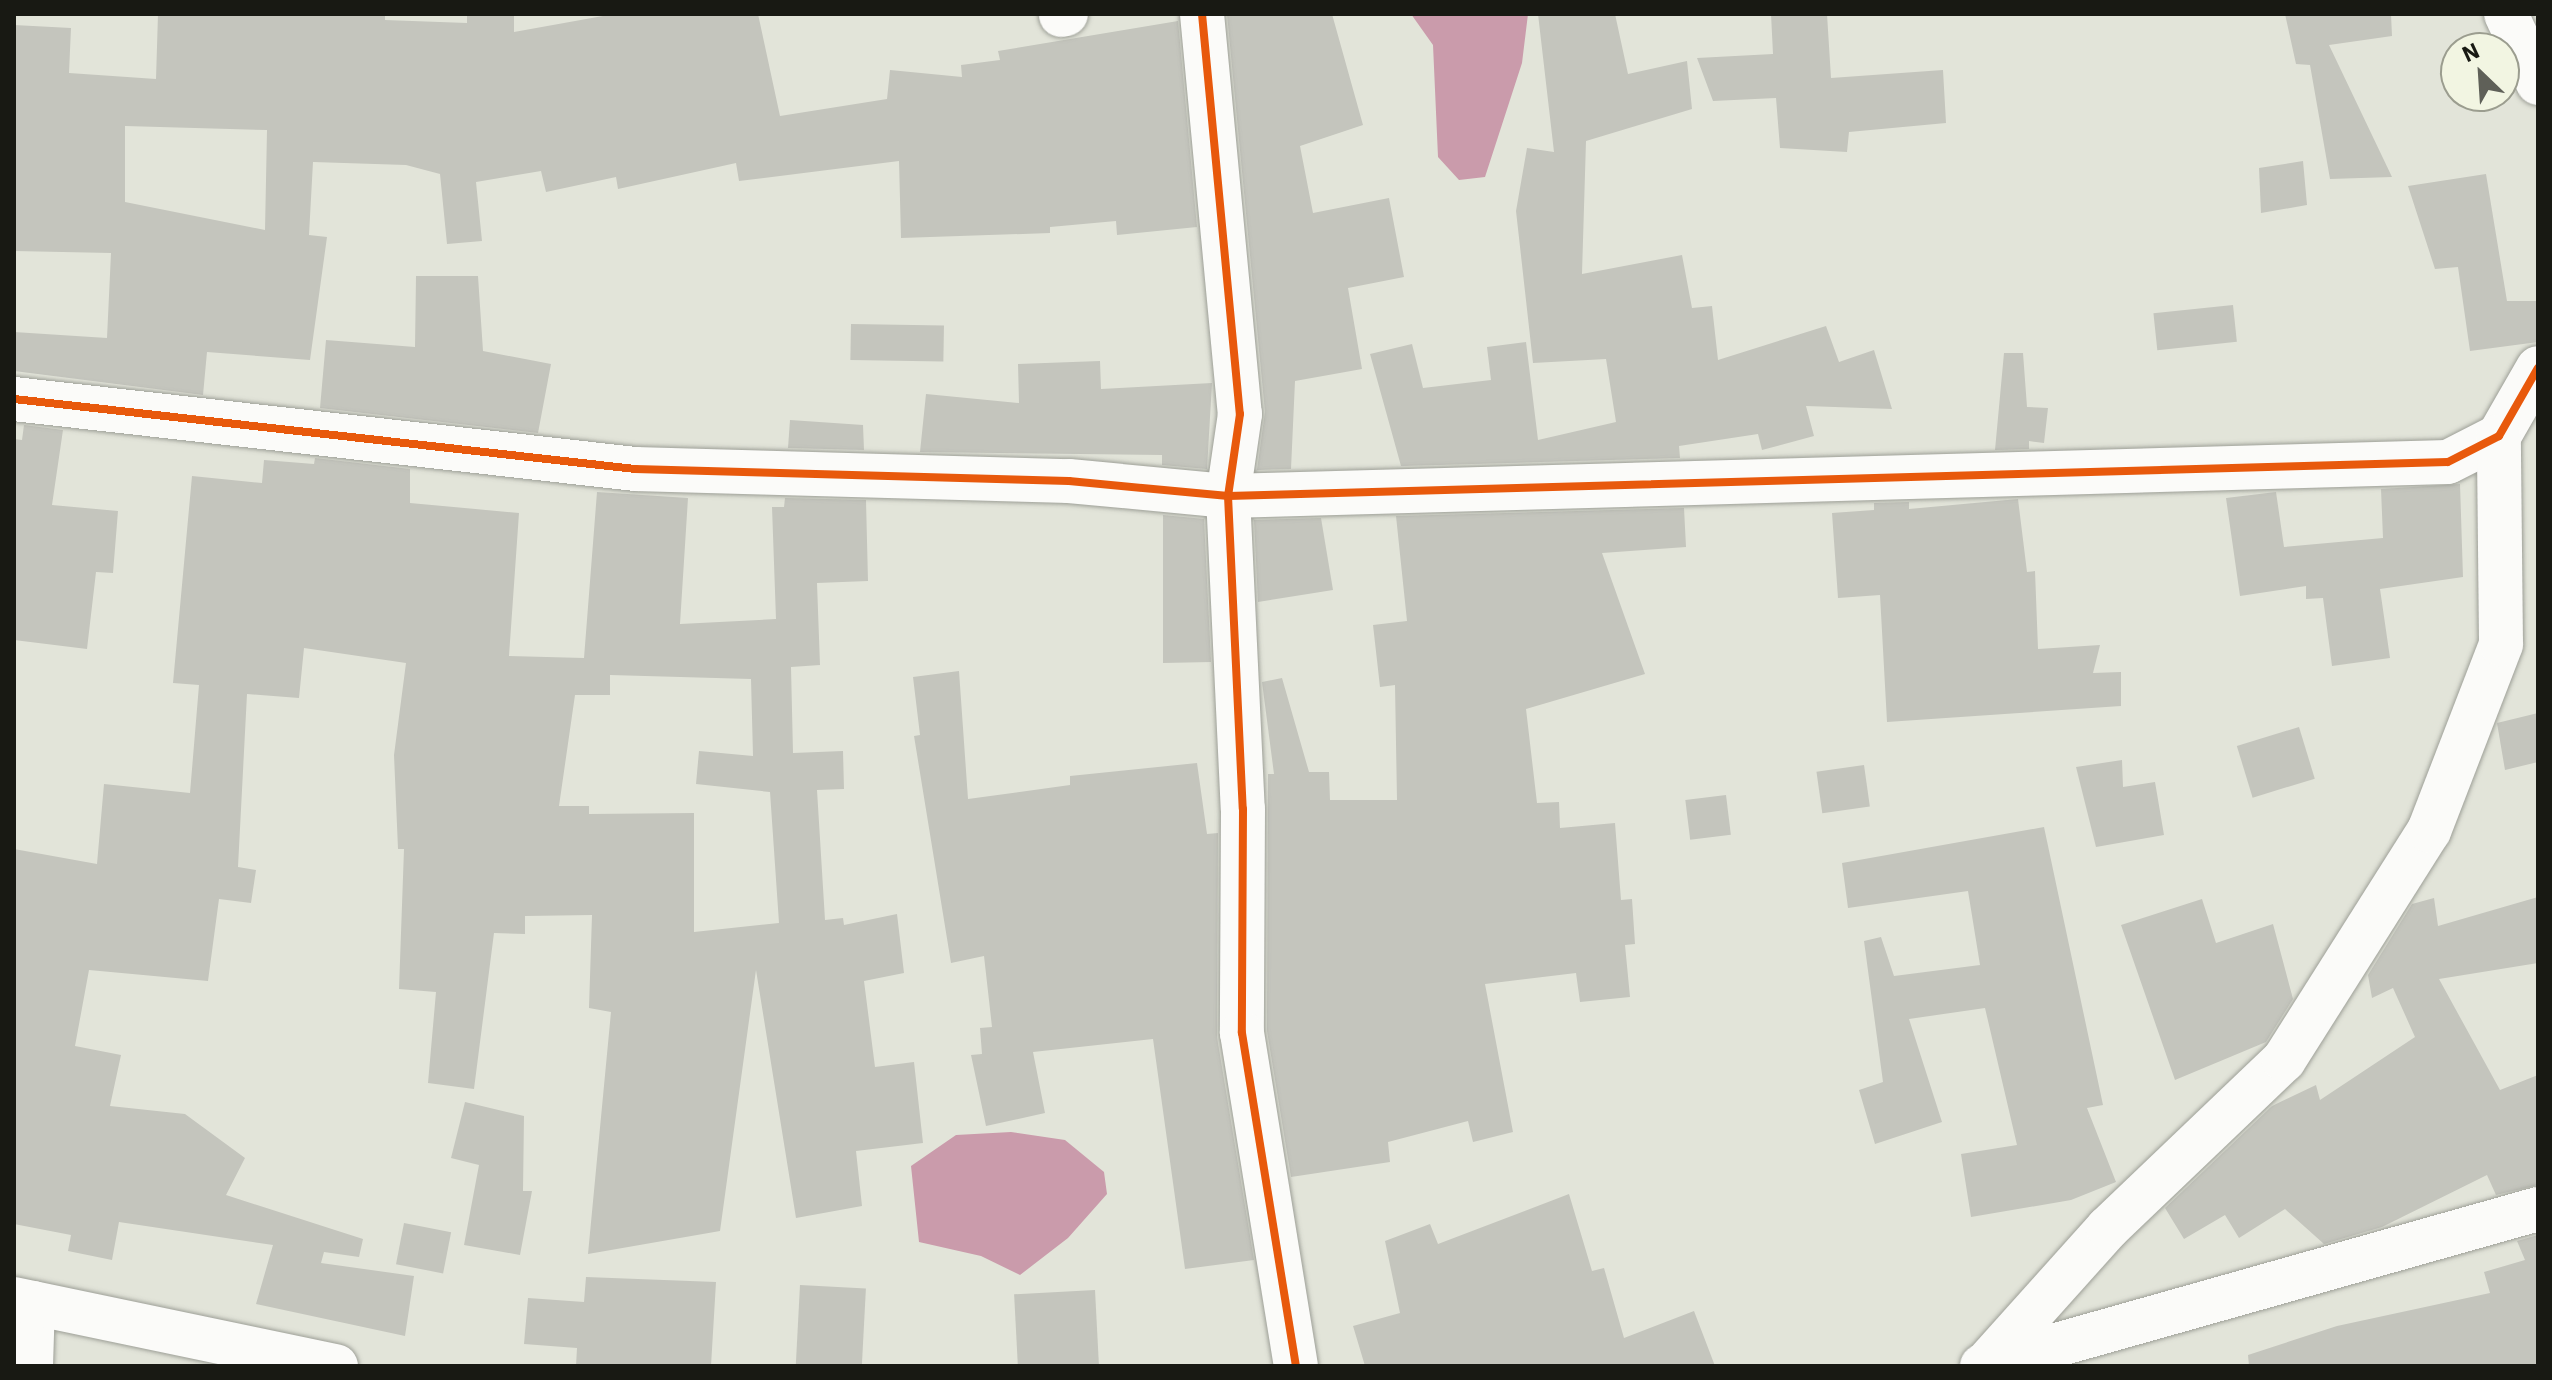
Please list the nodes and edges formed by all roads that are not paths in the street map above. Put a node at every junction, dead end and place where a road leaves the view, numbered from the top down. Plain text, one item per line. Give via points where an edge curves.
1 (1202, 14) edge
2 (2506, 14) edge
3 (2538, 83) edge
4 (2538, 368) edge
5 (14, 399) edge
6 (2499, 436) junction
7 (1228, 496) junction
8 (2538, 1209) edge
9 (23, 1301) edge
10 (31, 1366) edge
11 (336, 1366) edge
12 (1296, 1366) edge
13 (1983, 1366) edge

1 - 7 street via 1240,414
2 - 3 street
4 - 6 street
5 - 7 street via 635,469 1069,481
6 - 7 street via 2448,462
6 - 13 street via 2501,644 2429,831 2284,1060 2108,1228
7 - 12 street via 1243,809 1242,1033
8 - 13 street
9 - 10 street
9 - 11 street

